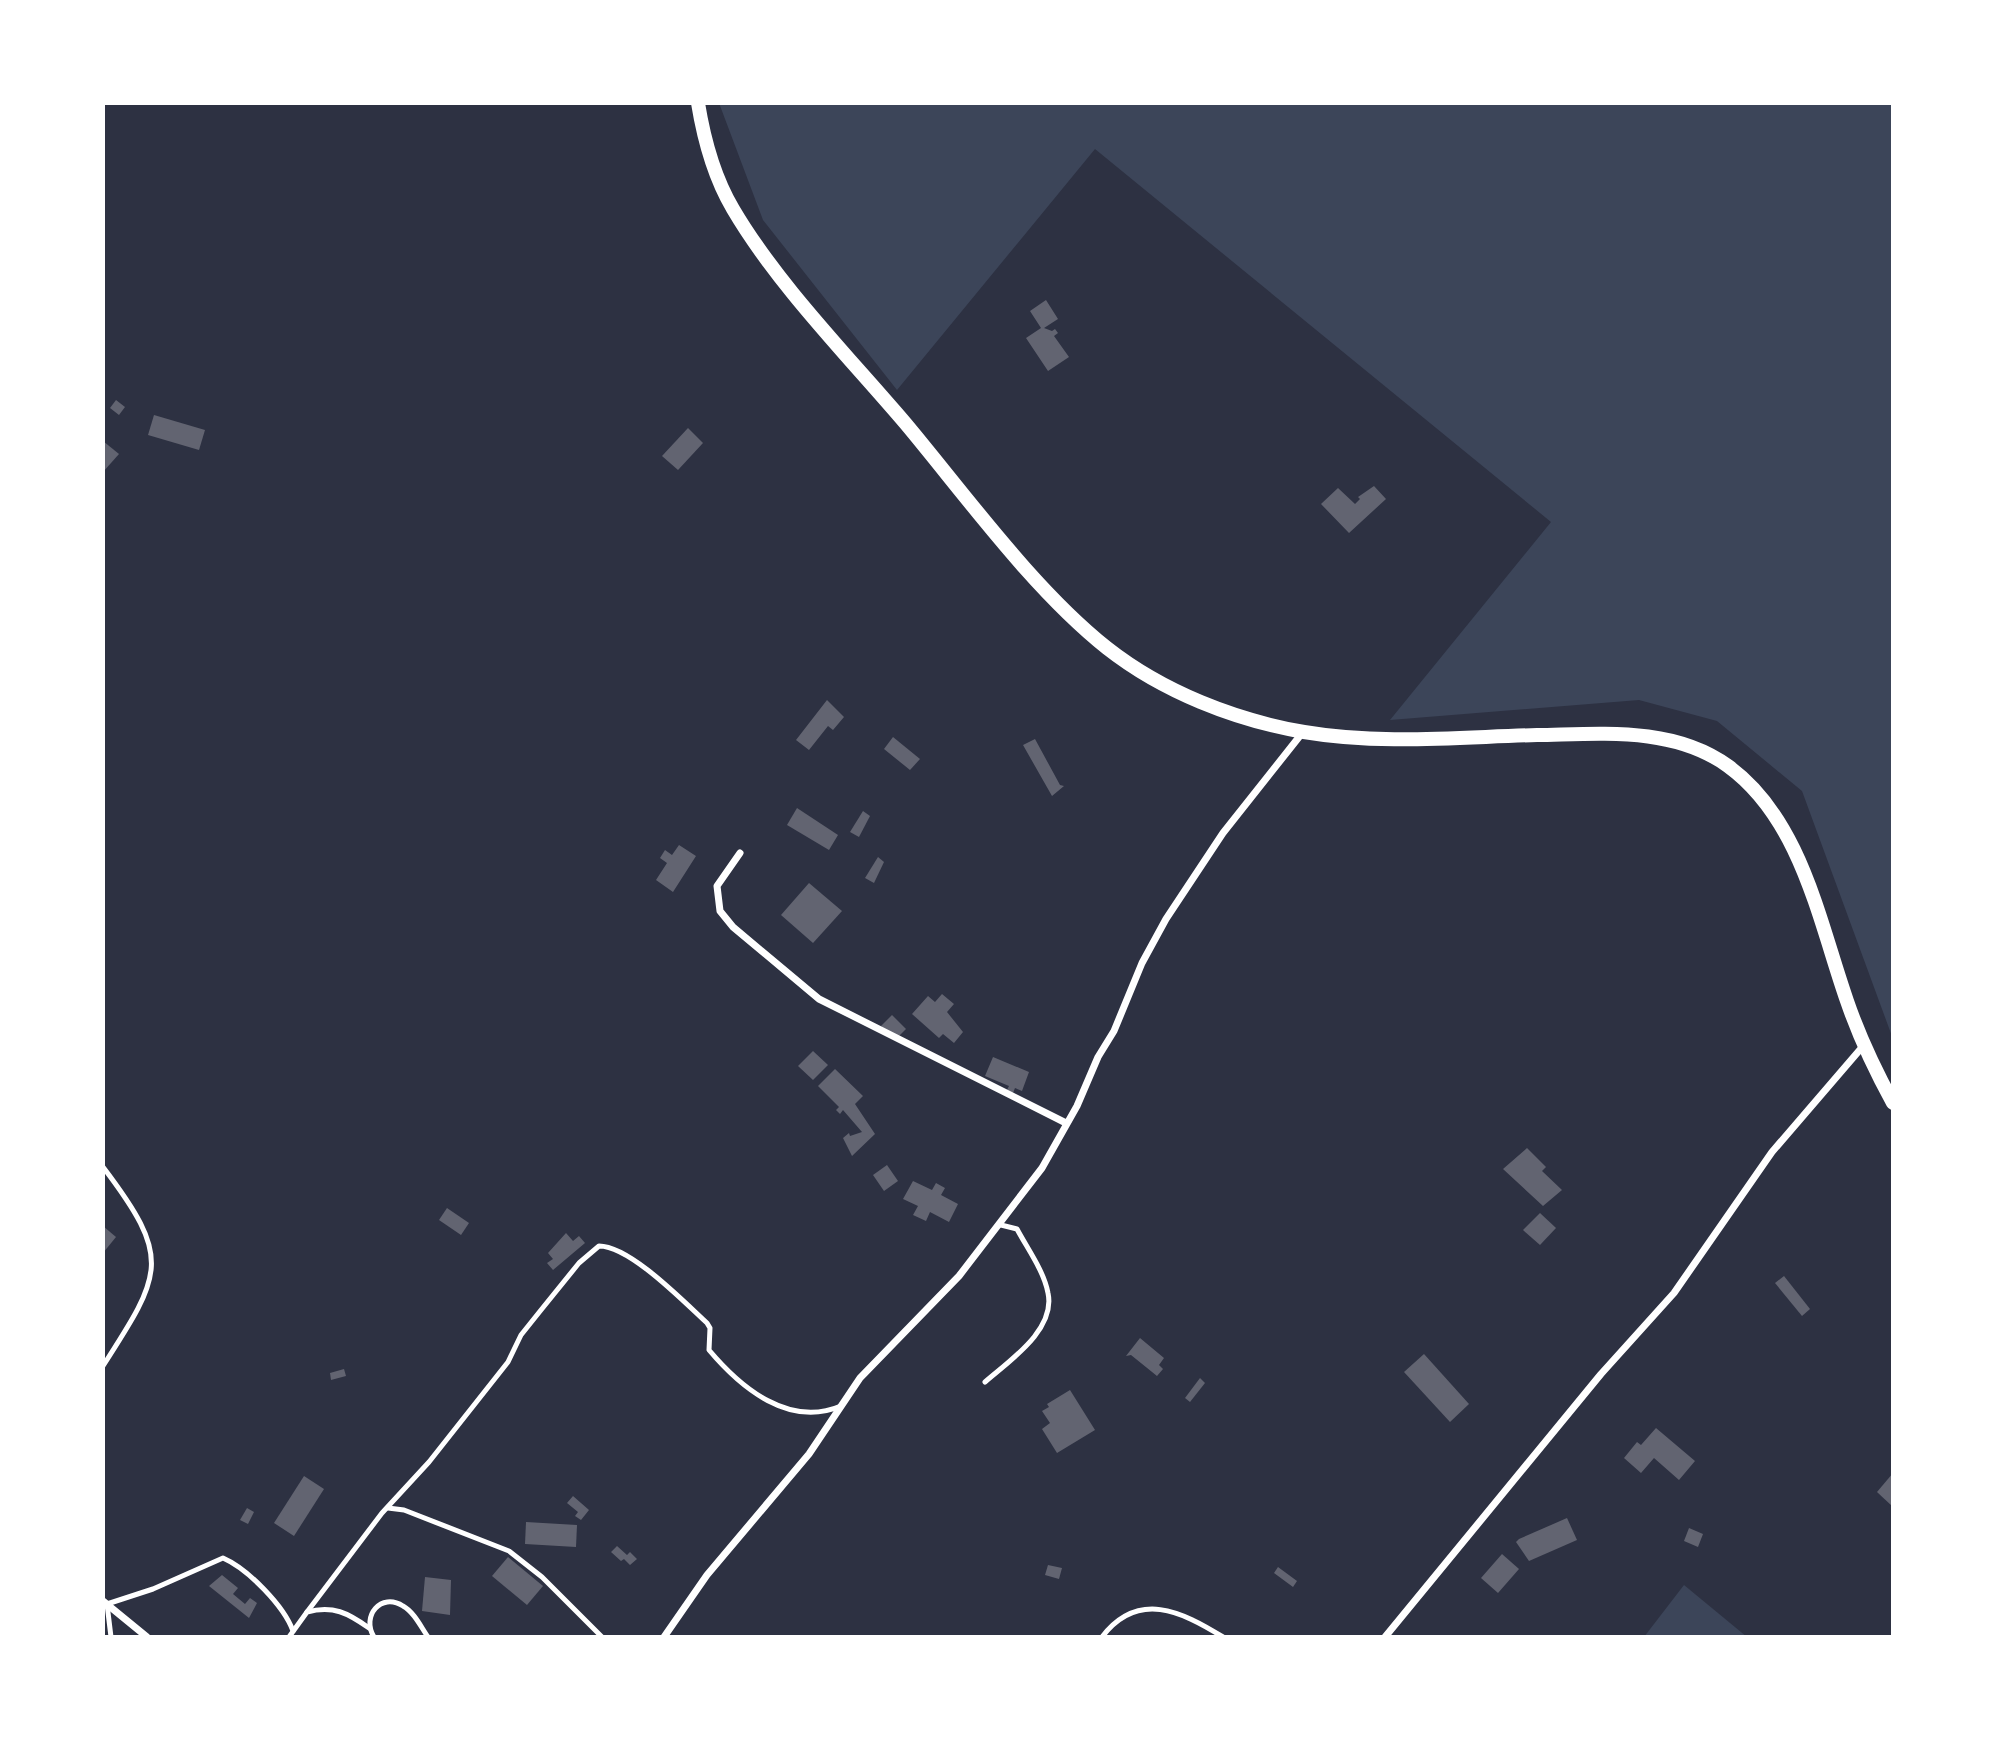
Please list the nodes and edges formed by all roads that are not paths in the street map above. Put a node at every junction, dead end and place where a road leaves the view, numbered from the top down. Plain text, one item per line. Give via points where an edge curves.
1 (698, 103) edge
2 (1303, 732) junction
3 (740, 853) dead end
4 (1864, 1045) junction
5 (1893, 1103) edge
6 (1066, 1123) junction
7 (103, 1167) edge
8 (1001, 1225) junction
9 (103, 1366) edge
10 (985, 1382) dead end
11 (841, 1406) junction
12 (388, 1508) junction
13 (105, 1603) edge
14 (307, 1612) junction
15 (369, 1628) junction
16 (291, 1634) edge
17 (111, 1637) edge
18 (146, 1637) edge
19 (374, 1637) edge
20 (428, 1637) edge
21 (602, 1637) edge
22 (664, 1637) edge
23 (1102, 1637) edge
24 (1223, 1637) edge
25 (1385, 1637) edge

1 - 2 main road via 719,182 755,242 1080,624 1109,649 1173,689 1242,717
2 - 4 main road via 1383,738 1643,735 1710,754 1747,782 1791,843
2 - 6 street via 1223,832 1166,919
3 - 6 street via 717,886 720,911 819,999
4 - 5 main road
4 - 25 street via 1772,1152 1674,1293 1601,1374
6 - 8 street via 1042,1168
7 - 9 lane via 142,1221 154,1269 147,1290
8 - 10 lane via 1017,1229 1049,1294 1042,1327
8 - 11 street via 959,1276 860,1378
11 - 12 lane via 814,1414 760,1397 709,1350 707,1323 631,1259 599,1247 542,1309 508,1362
11 - 22 street via 809,1454 707,1575
12 - 14 lane
12 - 21 lane via 509,1551
13 - 16 lane via 153,1589 223,1558 274,1600 288,1616
13 - 17 lane
13 - 18 street
14 - 15 lane via 338,1609
14 - 16 lane
15 - 19 lane
15 - 20 lane via 371,1614 388,1601 407,1607
23 - 24 lane via 1119,1618 1142,1609 1164,1608

